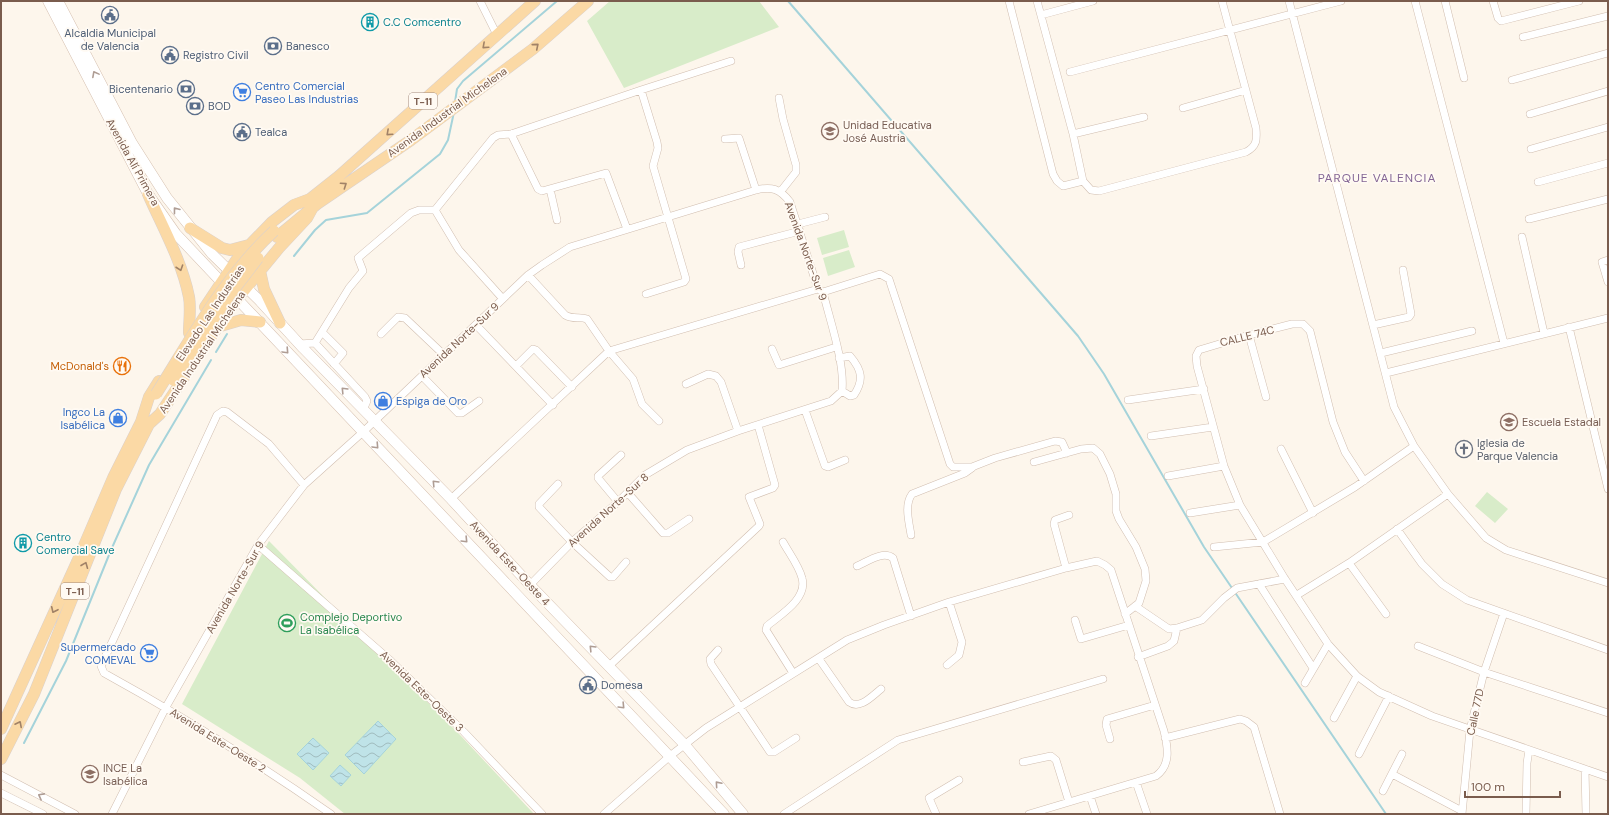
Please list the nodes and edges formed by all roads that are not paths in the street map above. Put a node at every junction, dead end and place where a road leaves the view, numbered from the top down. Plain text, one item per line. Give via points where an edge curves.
1 (48, 1) edge
2 (58, 1) edge
3 (480, 1) edge
4 (535, 1) edge
5 (588, 1) edge
6 (1009, 1) edge
7 (1037, 1) edge
8 (1093, 1) edge
9 (1222, 1) edge
10 (1289, 1) edge
11 (1341, 1) edge
12 (1415, 1) edge
13 (1445, 1) edge
14 (1493, 1) edge
15 (1579, 1) edge
16 (1292, 14) junction
17 (1041, 15) junction
18 (1608, 16) edge
19 (1229, 29) junction
20 (497, 35) junction
21 (1523, 37) dead end
22 (1608, 53) edge
23 (731, 61) dead end
24 (1070, 72) dead end
25 (1464, 78) dead end
26 (1512, 80) dead end
27 (641, 90) junction
28 (1246, 90) junction
29 (1608, 91) edge
30 (779, 98) dead end
31 (1183, 108) dead end
32 (1530, 114) dead end
33 (1144, 117) dead end
34 (1608, 127) edge
35 (511, 134) junction
36 (1073, 134) junction
37 (725, 139) dead end
38 (121, 143) junction
39 (1531, 149) dead end
40 (1608, 163) edge
41 (152, 171) junction
42 (1083, 181) junction
43 (1538, 182) dead end
44 (550, 189) junction
45 (756, 190) junction
46 (781, 191) junction
47 (148, 194) junction
48 (1608, 199) edge
49 (311, 203) junction
50 (435, 210) junction
51 (668, 216) junction
52 (825, 217) dead end
53 (1529, 219) dead end
54 (557, 220) dead end
55 (190, 228) junction
56 (799, 228) junction
57 (627, 229) junction
58 (1522, 237) dead end
59 (249, 245) junction
60 (1608, 260) edge
61 (741, 265) dead end
62 (1403, 270) dead end
63 (228, 271) junction
64 (260, 271) junction
65 (528, 275) junction
66 (221, 281) junction
67 (1608, 282) edge
68 (246, 287) junction
69 (820, 291) junction
70 (646, 294) dead end
71 (237, 299) junction
72 (503, 299) junction
73 (1608, 318) edge
74 (276, 319) junction
75 (260, 322) junction
76 (1373, 325) junction
77 (477, 326) junction
78 (217, 327) junction
79 (1569, 327) junction
80 (1472, 331) dead end
81 (322, 332) junction
82 (189, 333) junction
83 (1544, 333) junction
84 (381, 334) dead end
85 (1249, 334) junction
86 (315, 343) junction
87 (1504, 343) junction
88 (299, 344) junction
89 (836, 347) junction
90 (772, 350) dead end
91 (609, 351) junction
92 (1381, 353) junction
93 (444, 355) junction
94 (839, 358) junction
95 (334, 364) junction
96 (516, 366) junction
97 (1386, 373) junction
98 (422, 376) junction
99 (686, 384) dead end
100 (572, 387) junction
101 (1204, 389) junction
102 (842, 392) junction
103 (1266, 396) dead end
104 (1128, 400) dead end
105 (479, 401) dead end
106 (553, 405) junction
107 (363, 410) junction
108 (805, 410) junction
109 (374, 421) junction
110 (658, 421) dead end
111 (145, 423) junction
112 (758, 425) junction
113 (1213, 427) junction
114 (738, 431) junction
115 (363, 432) junction
116 (1151, 436) dead end
117 (1414, 446) junction
118 (1281, 449) dead end
119 (1067, 453) junction
120 (621, 455) dead end
121 (845, 460) dead end
122 (1034, 462) dead end
123 (1224, 466) junction
124 (972, 467) junction
125 (1168, 476) dead end
126 (1364, 481) junction
127 (558, 484) dead end
128 (304, 485) junction
129 (1608, 489) edge
130 (628, 493) junction
131 (1448, 494) junction
132 (451, 500) junction
133 (618, 502) junction
134 (1240, 504) junction
135 (1190, 513) dead end
136 (1313, 513) junction
137 (1069, 515) dead end
138 (690, 519) dead end
139 (1396, 529) junction
140 (911, 535) dead end
141 (572, 542) junction
142 (783, 542) dead end
143 (1263, 542) junction
144 (258, 545) junction
145 (1214, 547) dead end
146 (626, 562) dead end
147 (1349, 563) junction
148 (857, 566) dead end
149 (1066, 568) junction
150 (1285, 579) junction
151 (1608, 583) edge
152 (1259, 584) junction
153 (530, 585) junction
154 (1297, 595) junction
155 (949, 602) junction
156 (1135, 606) junction
157 (1504, 613) junction
158 (1125, 614) junction
159 (1386, 614) dead end
160 (911, 616) junction
161 (1075, 620) dead end
162 (1129, 625) junction
163 (1177, 628) junction
164 (1328, 644) junction
165 (1418, 646) dead end
166 (718, 650) dead end
167 (1608, 650) edge
168 (1138, 657) junction
169 (819, 659) junction
170 (947, 665) dead end
171 (609, 666) junction
172 (1313, 668) junction
173 (1484, 672) junction
174 (793, 673) junction
175 (1357, 676) junction
176 (1103, 679) dead end
177 (1305, 683) dead end
178 (881, 689) dead end
179 (1389, 696) junction
180 (1154, 704) junction
181 (166, 707) junction
182 (738, 708) junction
183 (1608, 712) edge
184 (1334, 718) dead end
185 (1, 729) edge
186 (1470, 730) junction
187 (796, 738) dead end
188 (1165, 738) junction
189 (1110, 739) dead end
190 (685, 745) junction
191 (1529, 750) junction
192 (1359, 754) dead end
193 (1402, 754) dead end
194 (670, 756) junction
195 (1, 759) edge
196 (1023, 762) dead end
197 (1585, 769) junction
198 (1392, 774) junction
199 (1, 775) edge
200 (1608, 777) edge
201 (958, 780) dead end
202 (1136, 782) junction
203 (1383, 791) dead end
204 (1, 793) edge
205 (1090, 796) junction
206 (1069, 802) junction
207 (1462, 812) edge
208 (43, 814) edge
209 (75, 814) edge
210 (112, 814) edge
211 (331, 814) edge
212 (542, 814) edge
213 (604, 814) edge
214 (724, 814) edge
215 (743, 814) edge
216 (784, 814) edge
217 (936, 814) edge
218 (1029, 814) edge
219 (1096, 814) edge
220 (1147, 814) edge
221 (1280, 814) edge
222 (1526, 814) edge
223 (1586, 814) edge

1 - 38 main road, Avenida Alí Primera
41 -> 2 main road, Avenida Alí Primera via 124,128
3 - 20 street
4 - 20 main road, Avenida Industrial Michelena / T-11
49 -> 5 main road, Avenida Industrial Michelena / T-11 via 440,119 533,49
6 - 42 street via 1053,174 1063,186
7 - 17 street
8 - 17 street
9 - 19 street
10 - 16 street
11 - 16 street
12 - 87 street
13 - 25 street
14 - 15 street via 1501,21
16 - 19 street
16 - 76 street
17 - 36 street
18 - 21 street
19 - 24 street
19 - 28 street
20 -> 49 main road, Avenida Industrial Michelena / T-11
22 - 26 street
23 - 27 street
27 - 35 street
27 - 51 street via 658,148 652,166
28 - 31 street
28 - 42 street via 1256,128 1257,140 1254,148 1099,192 1090,190
29 - 32 street
30 - 46 street via 796,165 796,172
33 - 36 street
34 - 39 street
35 - 44 street via 538,189
35 - 50 street via 493,138
36 - 42 street
37 - 45 street via 739,138
38 - 41 main road via 129,148 147,170
38 - 47 main road, Avenida Alí Primera
40 - 43 street
55 -> 41 main road, Avenida Alí Primera via 167,198
44 - 54 street
44 - 57 street via 606,173
45 - 46 street, Avenida Norte-Sur 9 via 766,187
45 - 51 street, Avenida Norte-Sur 9
46 - 56 street, Avenida Norte-Sur 9 via 790,202
47 - 66 main road, Avenida Alí Primera via 176,234
47 -> 82 main road, T-11 via 178,262 186,288 190,307
48 - 53 street
49 - 59 main road, Avenida Industrial Michelena / T-11 via 294,205
49 - 64 main road, Avenida Industrial Michelena / T-11 via 307,218
49 - 111 main road, Elevado Las Industrias / T-11, bridge via 254,251 222,291
50 - 72 street via 459,250
50 - 81 street via 411,213 358,258 362,271
51 - 57 street, Avenida Norte-Sur 9
51 - 70 street via 686,279 684,282
52 - 56 street
55 - 59 main road via 222,248 230,250
55 - 63 main road, Avenida Alí Primera
56 - 61 street via 739,247
56 - 69 street, Avenida Norte-Sur 9
57 - 65 street, Avenida Norte-Sur 9 via 570,247
58 - 83 street
59 - 63 main road, Avenida Industrial Michelena / T-11
60 - 67 street via 1602,262
62 - 76 street via 1410,317
63 - 66 main road, Avenida Industrial Michelena / T-11
63 - 68 main road, Avenida Alí Primera
64 - 68 main road, Avenida Industrial Michelena / T-11
64 - 74 main road
65 - 72 street, Avenida Norte-Sur 9
65 - 91 street via 565,315 570,318 588,319
66 - 71 main road, Avenida Alí Primera
66 - 82 main road, Avenida Industrial Michelena / T-11
68 - 71 main road, Avenida Industrial Michelena / T-11
68 - 74 main road, Avenida Alí Primera
69 - 89 street, Avenida Norte-Sur 9
69 - 91 street
69 - 124 street via 880,274 889,279 950,464 959,468
71 - 75 main road, Avenida Alí Primera
71 - 78 main road, Avenida Industrial Michelena / T-11
72 - 77 street, Avenida Norte-Sur 9
73 - 79 street
74 - 88 main road, Avenida Este-Oeste 4
75 - 78 main road via 241,320
75 -> 115 main road, Avenida Alí Primera
76 - 92 street
77 - 93 street, Avenida Norte-Sur 9
77 - 96 street
78 - 111 main road, Avenida Industrial Michelena / T-11 via 160,414
79 - 83 street
79 - 129 street
80 - 92 street
81 - 86 street
81 - 95 street via 343,353
82 - 111 main road, Avenida Industrial Michelena / T-11 via 149,397
83 - 87 street
84 - 93 street via 398,317 405,318
85 - 101 street, CALLE 74C via 1199,350 1196,356
85 - 103 street
85 - 126 street, CALLE 74C via 1292,324 1303,324 1310,331 1333,422 1346,452
86 - 88 street
86 - 95 street
87 - 97 street
107 -> 88 main road, Avenida Este-Oeste 4
89 - 90 street via 779,365
89 - 94 street, Avenida Norte-Sur 9
91 - 100 street
91 - 110 street via 633,379 642,404
92 - 97 street
93 - 98 street, Avenida Norte-Sur 9
94 - 102 street, Avenida Norte-Sur 9 via 844,380
94 - 102 street via 850,356 857,364 861,376 861,386 854,395
95 - 107 street via 365,397 367,401
96 - 100 street via 533,349 536,350
96 - 106 street
97 - 117 street via 1394,407
98 - 105 street via 458,413
98 - 109 street, Avenida Norte-Sur 9
99 - 114 street via 708,374 716,376 721,382
100 - 106 street
101 - 104 street
101 - 113 street
102 - 108 street, Avenida Norte-Sur 8 via 831,401
106 - 132 street
107 - 109 main road, Avenida Este-Oeste 4
108 - 112 street, Avenida Norte-Sur 8
108 - 121 street via 825,466
109 - 115 street, Avenida Norte-Sur 9
132 -> 109 main road, Avenida Este-Oeste 4
111 -> 185 main road, Avenida Industrial Michelena / T-11 via 113,478
195 -> 111 main road, Avenida Industrial Michelena / T-11 via 34,694
112 - 114 street, Avenida Norte-Sur 8
112 - 171 street via 774,485 773,488 749,497 759,526
113 - 116 street
113 - 123 street
114 - 130 street, Avenida Norte-Sur 8 via 686,450 645,475
115 - 128 street, Avenida Norte-Sur 9
115 -> 194 main road, Avenida Alí Primera
117 - 126 street
117 - 131 street
118 - 136 street
119 - 122 street
119 - 124 street via 1062,442 1051,441
119 - 156 street via 1094,448 1110,474 1116,494 1118,519 1136,547 1145,569 1146,581 1139,603
120 - 133 street via 598,476
123 - 125 street
123 - 134 street
124 - 140 street via 965,473 912,494 908,499
126 - 136 street
127 - 141 street via 539,506
128 - 144 street, Avenida Norte-Sur 9
128 - 181 street, Avenida Este-Oeste 2 via 269,444 227,412 222,411 217,415 101,666 102,670
130 - 133 street, Avenida Norte-Sur 8
130 - 138 street via 663,533 668,533
131 - 139 street
131 - 151 street via 1486,538 1506,550
132 - 153 main road, Avenida Este-Oeste 4
133 - 141 street, Avenida Norte-Sur 8
134 - 135 street
134 - 143 street
136 - 143 street
137 - 149 street via 1055,520 1054,524
139 - 147 street
139 - 157 street via 1422,564 1442,584 1467,600
141 - 146 street via 610,577 613,577
141 - 153 street, Avenida Norte-Sur 8
142 - 174 street via 802,579 802,591 796,602 767,626 766,630
143 - 145 street
143 - 150 street
144 - 181 street, Avenida Norte-Sur 9
144 - 212 street, Avenida Este-Oeste 3 via 391,661 460,727
147 - 154 street
147 - 159 street
148 - 160 street via 883,555 893,558
149 - 155 street
149 - 158 street via 1097,561 1105,565 1111,570
150 - 152 street
150 - 154 street
152 - 163 street via 1237,588 1202,620
152 - 172 street
171 -> 153 main road, Avenida Este-Oeste 4
154 - 164 street
155 - 160 street
155 - 170 street via 962,642 959,655
156 - 158 street
156 - 163 street via 1169,629
157 - 167 street
157 - 173 street, Calle 77D
158 - 162 street
160 - 169 street via 847,640
161 - 162 street via 1081,639
162 - 168 street
163 - 168 street via 1174,641 1168,646
164 - 172 street
164 - 175 street
165 - 173 street
166 - 182 street via 710,659 710,664
168 - 180 street
169 - 174 street
169 - 178 street via 853,705 858,706
171 - 190 main road, Avenida Este-Oeste 4
172 - 177 street
173 - 183 street
173 - 186 street, Calle 77D
174 - 182 street
175 - 179 street
175 - 184 street
176 - 216 street via 898,740
179 - 186 street
179 - 192 street
180 - 188 street
180 - 189 street via 1107,719
181 - 210 street, Avenida Norte-Sur 9
181 - 211 street, Avenida Este-Oeste 2 via 260,765
182 - 187 street via 770,752
182 - 190 street
186 - 191 street
186 - 207 street, Calle 77D
188 - 202 street via 1168,759 1163,771
188 - 221 street via 1240,719 1246,721 1254,727
190 - 194 street
215 -> 190 main road, Avenida Este-Oeste 4
191 - 197 street
191 - 222 street
193 - 198 street
194 - 213 street
194 - 214 main road, Avenida Alí Primera
196 - 206 street via 1051,756 1056,760
197 - 200 street
197 - 223 street
198 - 203 street
198 - 207 street
209 -> 199 street
201 - 217 street via 929,798
202 - 205 street
202 - 220 street
204 - 208 street
205 - 206 street
205 - 219 street
206 - 218 street

